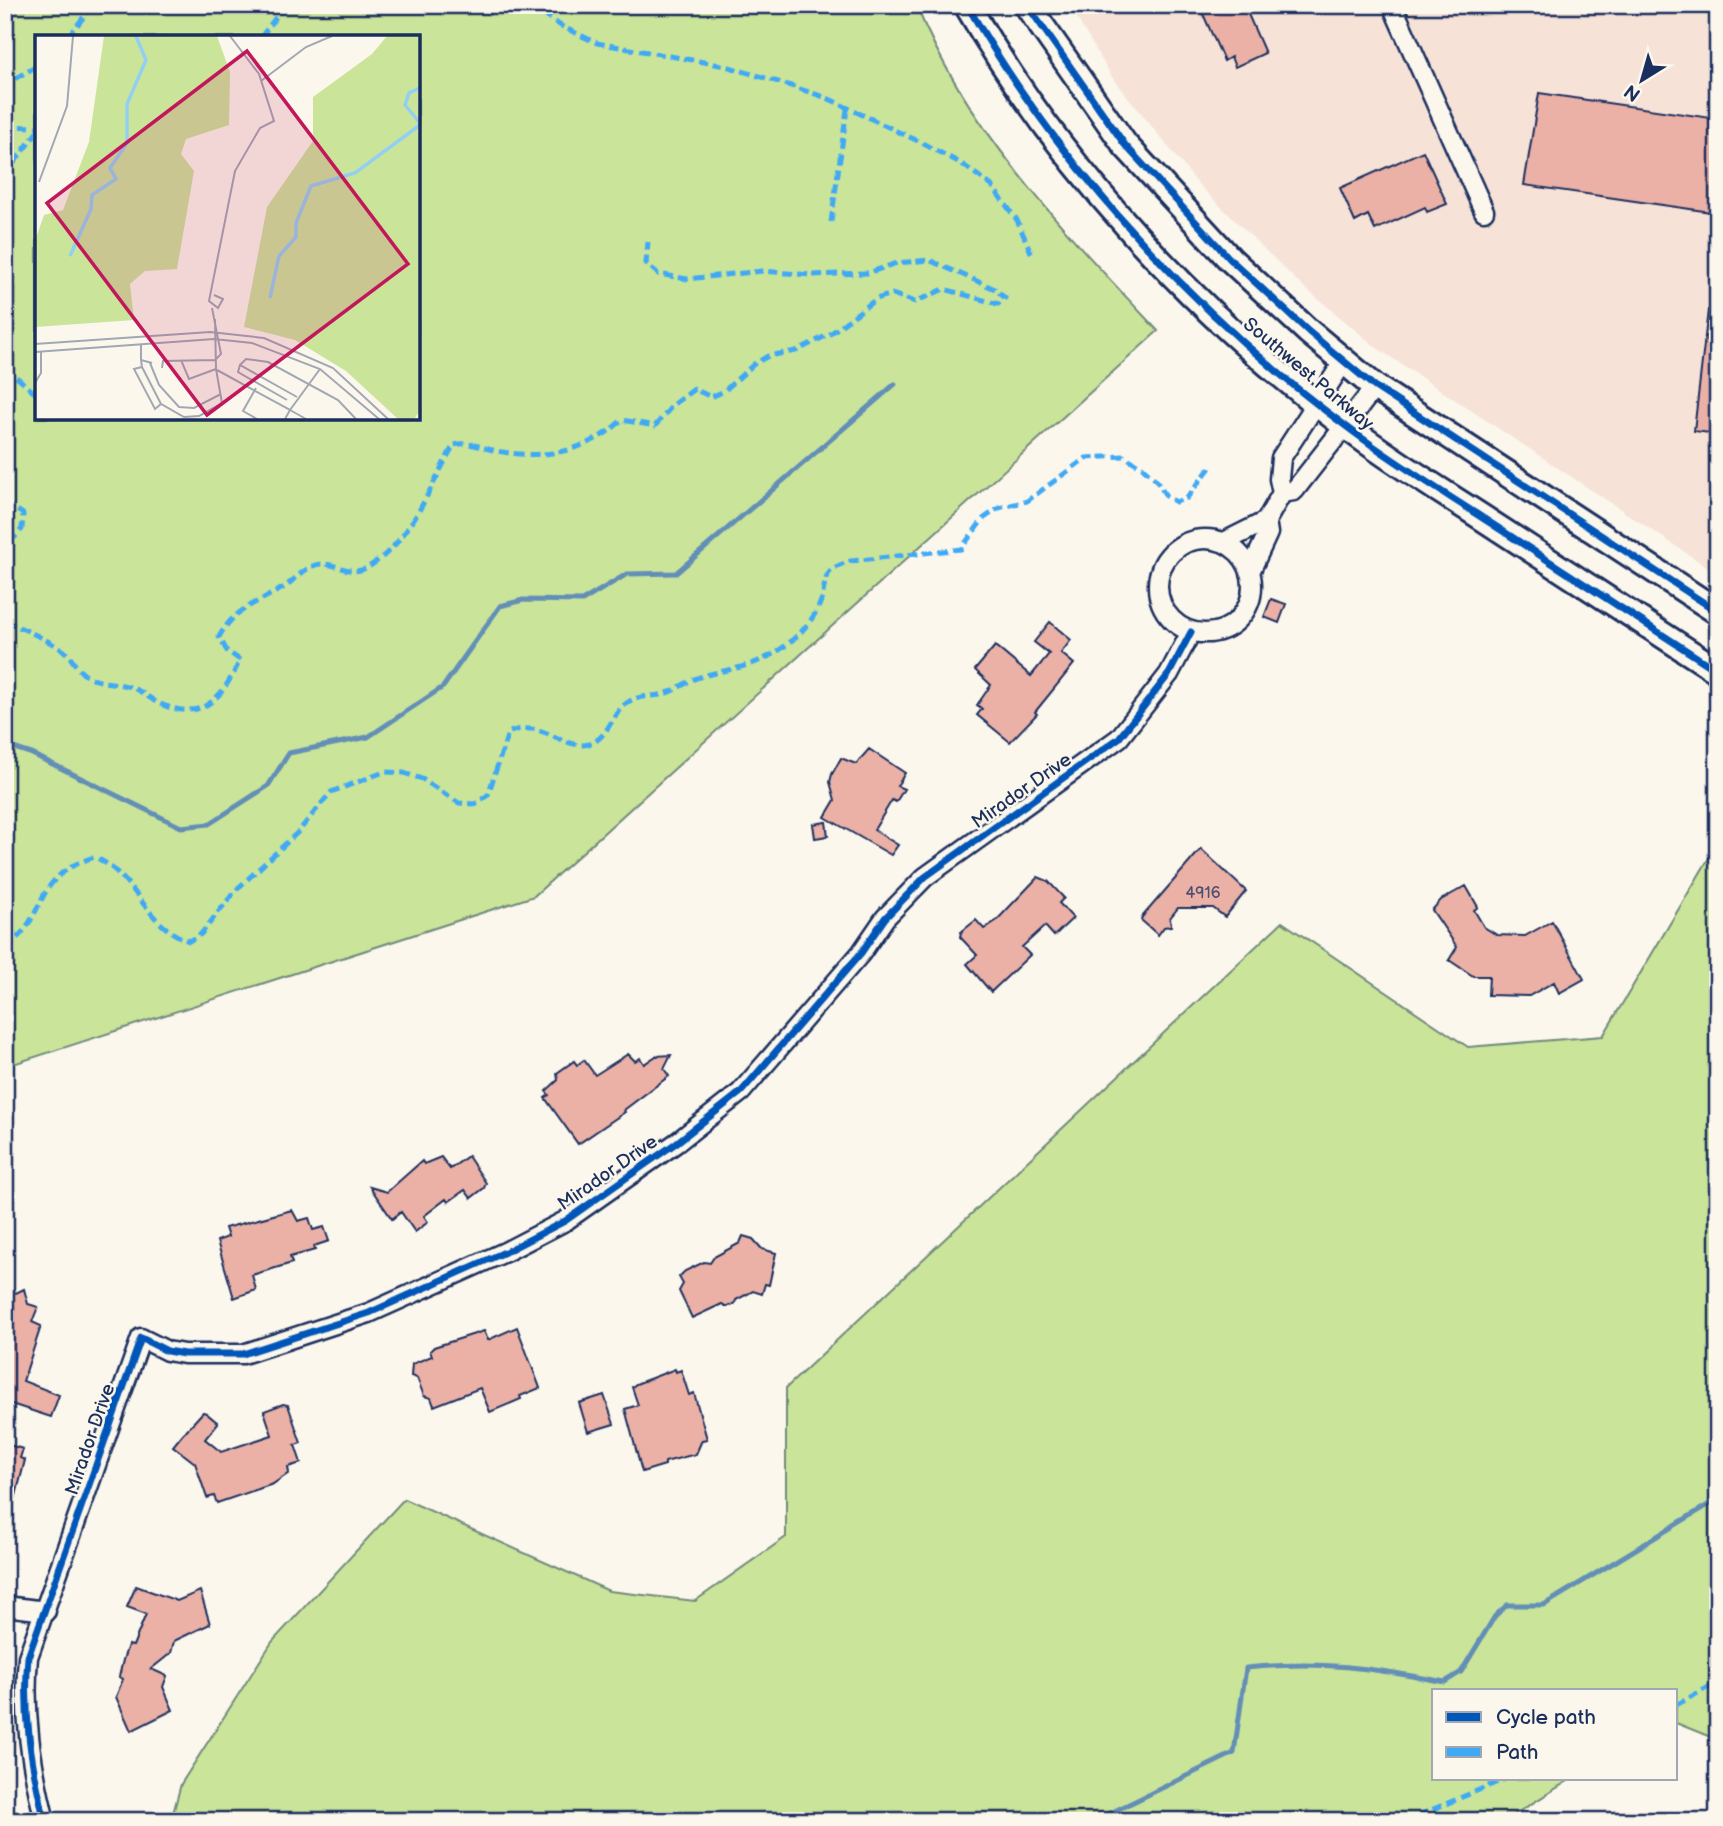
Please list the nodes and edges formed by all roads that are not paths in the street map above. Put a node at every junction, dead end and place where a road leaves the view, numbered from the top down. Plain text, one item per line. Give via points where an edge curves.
1 (967, 5) edge
2 (1027, 5) edge
3 (1392, 5) edge
4 (1484, 211) dead end
5 (1344, 361) junction
6 (1375, 387) junction
7 (1316, 403) junction
8 (1346, 427) junction
9 (1282, 493) junction
10 (1266, 521) junction
11 (1224, 542) junction
12 (1250, 572) junction
13 (1718, 611) edge
14 (1191, 632) junction
15 (1718, 671) edge
16 (5, 1606) edge
17 (46, 1611) junction
18 (46, 1821) edge

1 - 7 main road, Southwest Parkway via 1091,183 1203,302
2 - 5 main road, Southwest Parkway via 1125,145 1181,208
3 - 4 street
5 - 6 main road, Southwest Parkway
5 - 7 street
6 - 8 street
6 - 13 main road, Southwest Parkway
7 - 8 main road, Southwest Parkway
7 - 9 street via 1281,458
8 - 9 street via 1294,491
8 - 15 main road, Southwest Parkway
9 - 10 street
10 - 11 street
10 - 12 street via 1268,533
11 - 12 street via 1236,550
11 - 14 street via 1185,542 1174,549 1160,570 1157,583 1162,607
12 - 14 street via 1253,589 1243,615 1220,631
14 - 17 street, Mirador Drive via 1169,674 1119,738 925,877 741,1092 565,1221 369,1313 243,1354 184,1354 141,1338
16 - 17 street
17 - 18 street via 28,1657 24,1698 33,1772

